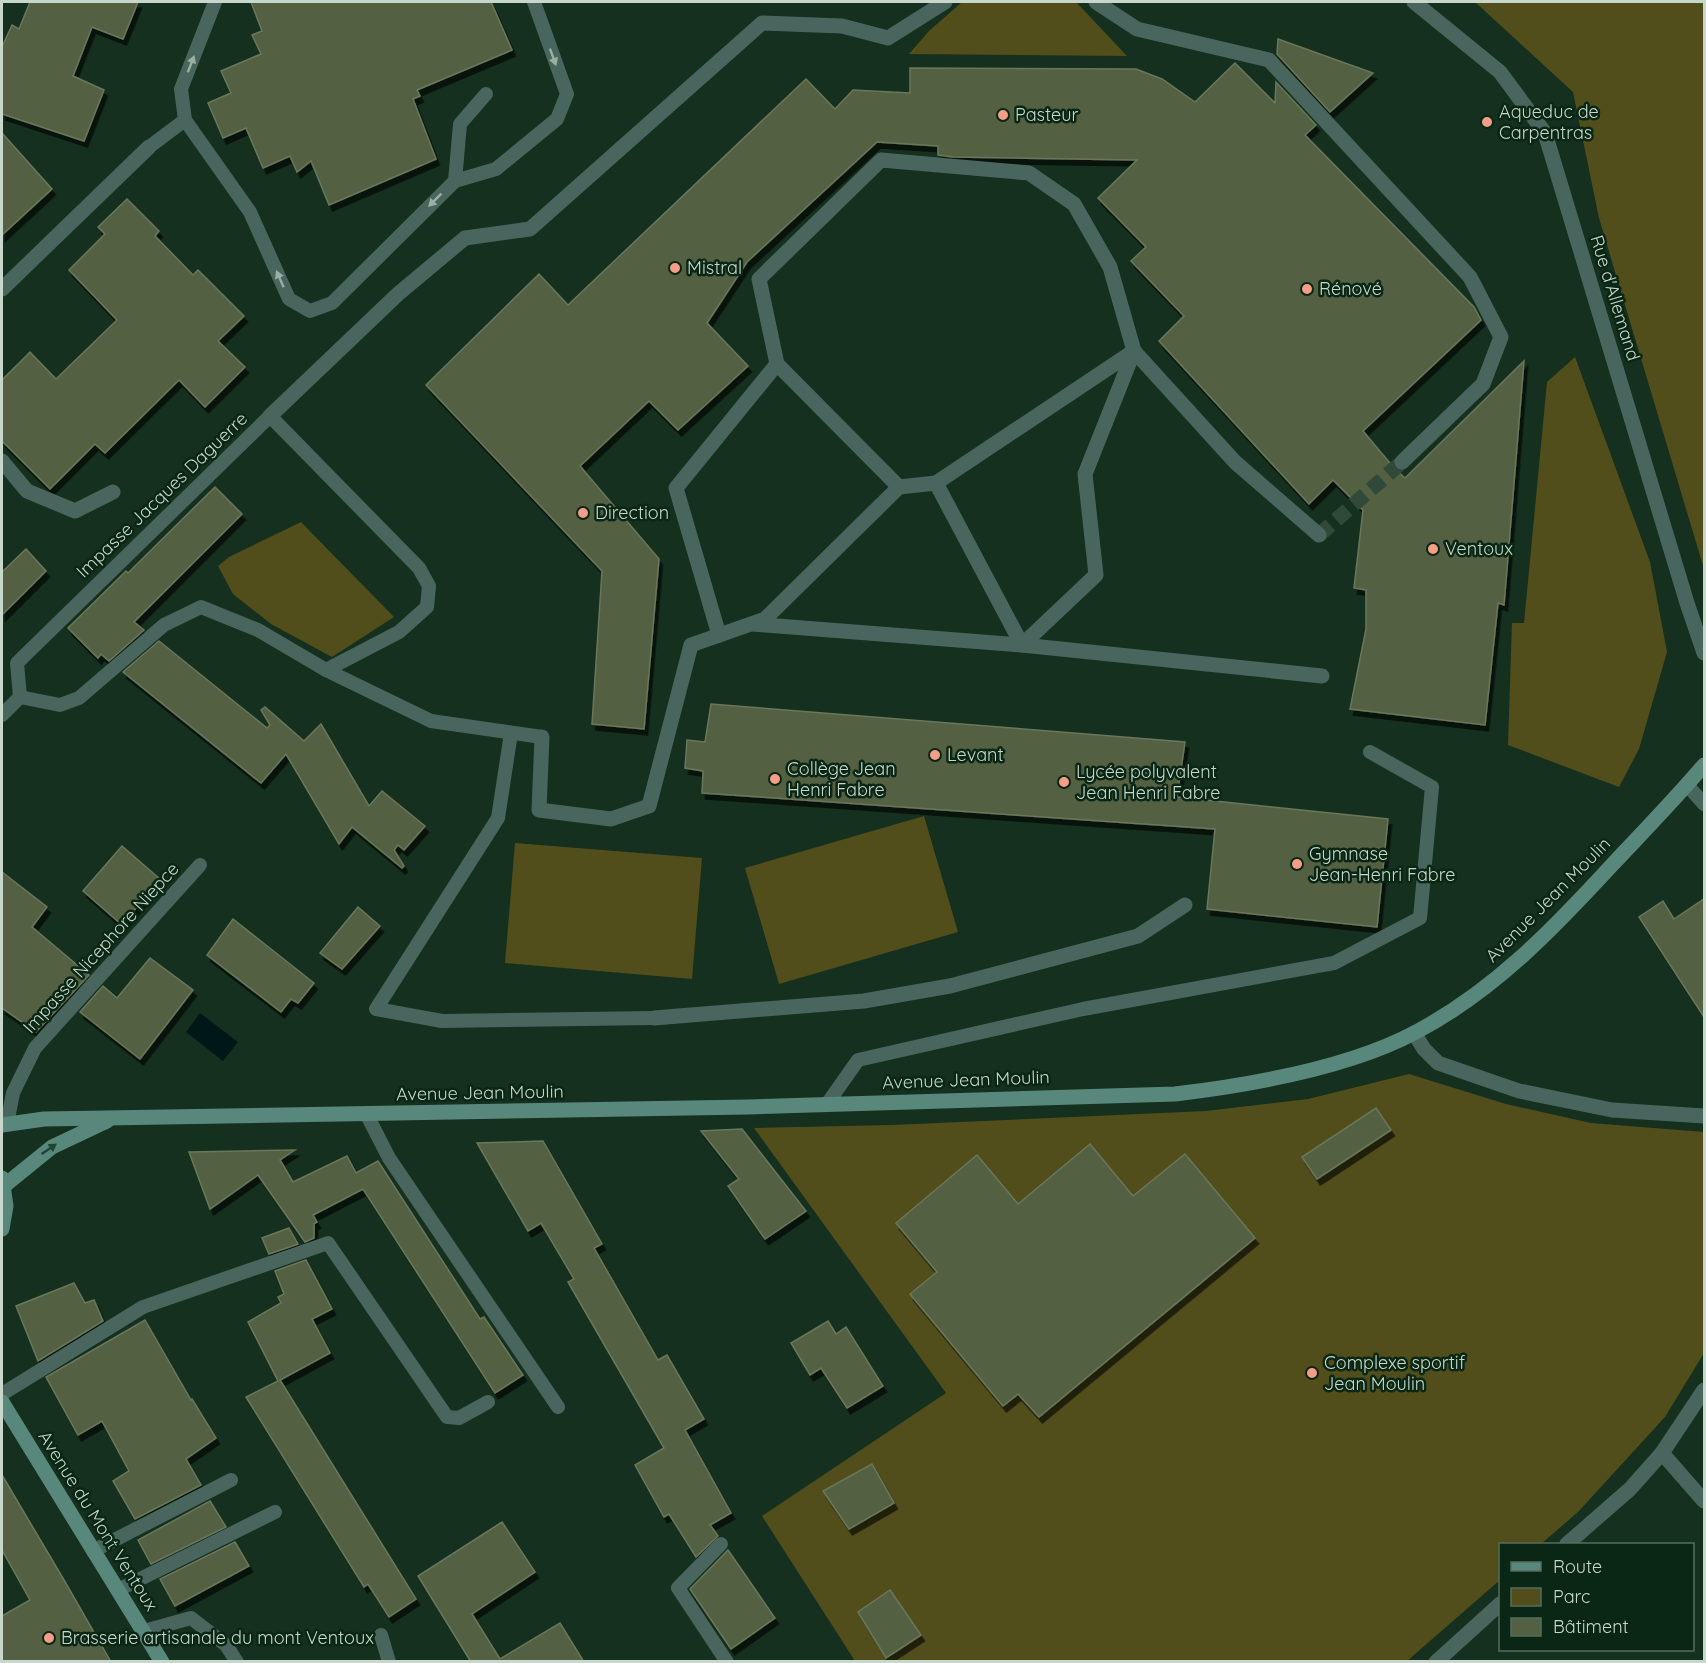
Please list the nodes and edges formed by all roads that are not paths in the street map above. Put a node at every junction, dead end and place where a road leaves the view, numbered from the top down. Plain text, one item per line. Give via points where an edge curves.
1 (215, 2) edge
2 (534, 2) edge
3 (945, 2) edge
4 (1096, 2) edge
5 (1414, 2) edge
6 (486, 94) dead end
7 (185, 120) junction
8 (149, 147) joint
9 (454, 180) junction
10 (2, 289) edge
11 (1134, 351) junction
12 (777, 364) junction
13 (270, 416) junction
14 (2, 461) edge
15 (1402, 462) tunnel mouth
16 (936, 483) junction
17 (899, 487) junction
18 (113, 492) dead end
19 (1319, 535) dead end
20 (751, 624) junction
21 (719, 635) junction
22 (1022, 645) junction
23 (1704, 653) edge
24 (326, 670) junction
25 (1322, 676) dead end
26 (20, 697) junction
27 (2, 715) edge
28 (511, 733) junction
29 (542, 737) joint
30 (1370, 752) dead end
31 (1704, 765) edge
32 (1687, 784) junction
33 (1704, 804) edge
34 (200, 865) dead end
35 (1185, 905) dead end
36 (654, 1018) joint
37 (1414, 1033) junction
38 (826, 1104) junction
39 (367, 1115) junction
40 (1704, 1116) edge
41 (112, 1119) junction
42 (4, 1124) edge
43 (3, 1182) edge
44 (2, 1229) edge
45 (1704, 1390) edge
46 (2, 1394) edge
47 (2, 1401) edge
48 (488, 1402) dead end
49 (558, 1407) dead end
50 (1662, 1453) junction
51 (231, 1480) dead end
52 (1704, 1501) edge
53 (275, 1512) dead end
54 (1569, 1543) edge
55 (721, 1544) dead end
56 (93, 1551) junction
57 (118, 1590) junction
58 (1499, 1605) edge
59 (144, 1631) junction
60 (381, 1635) dead end
61 (162, 1662) edge
62 (237, 1662) edge
63 (389, 1662) edge
64 (727, 1662) edge
65 (1436, 1662) edge

7 -> 1 lane via 181,89
2 -> 9 lane via 567,94 557,119 496,169
3 - 13 street via 888,38 842,26 762,23 530,229 465,238 398,294
4 - 15 street via 1137,29 1269,60 1470,277 1501,337 1483,384
5 - 23 street, Rue d'Allemand via 1500,72 1545,132
6 - 9 lane via 460,124
7 - 8 lane
9 -> 7 lane via 333,303 310,311 289,299 250,212
8 - 10 street
11 - 12 street via 1110,267 1074,204 1029,173 881,160 759,279
11 - 16 street
11 - 19 street via 1235,462
11 - 22 street via 1085,474 1096,575
12 - 17 street
12 - 21 street via 676,488
13 - 24 lane, Impasse Jacques Daguerre via 419,568 429,586 427,607 399,632
13 - 26 lane, Impasse Jacques Daguerre via 17,663
14 - 18 street via 27,491 75,512
16 - 17 street
16 - 22 street
17 - 20 street via 765,619
20 - 21 street
20 - 22 street
21 - 29 street via 691,645 649,806 611,819 539,810
22 - 25 street
24 - 26 lane via 258,630 201,608 164,625 79,698 60,705
24 - 28 lane via 431,721
26 - 27 lane
28 - 29 lane
28 - 36 lane via 498,818 376,1009 442,1021
30 - 38 lane via 1432,787 1420,918 1334,963 1083,1009 858,1060
31 - 32 main road, Avenue Jean Moulin
32 - 33 lane
32 - 37 main road, Avenue Jean Moulin via 1521,960 1467,1002
34 - 42 lane, Impasse Nicephore Niepce via 35,1048 13,1093
35 - 36 street via 1138,936 950,986 864,1001
37 - 38 main road, Avenue Jean Moulin via 1301,1071 1237,1086 1175,1094
37 - 40 street via 1438,1063 1520,1091 1612,1110
38 - 39 main road, Avenue Jean Moulin
39 - 41 main road, Avenue Jean Moulin
39 - 49 lane via 389,1158
41 - 42 main road, Avenue Jean Moulin via 45,1119
43 -> 41 main road via 52,1147
43 - 44 main road via 6,1206
45 - 50 street
46 - 48 lane via 142,1307 328,1243 447,1417 459,1418
47 - 56 main road, Avenue du Mont Ventoux
50 - 52 street
50 - 54 street
51 - 56 lane
53 - 57 lane
55 - 64 lane via 678,1588
56 - 57 main road, Avenue du Mont Ventoux
57 - 59 main road, Avenue du Mont Ventoux
58 - 65 street
59 - 61 main road, Avenue du Mont Ventoux
59 - 62 lane via 191,1618 226,1645
60 - 63 lane

